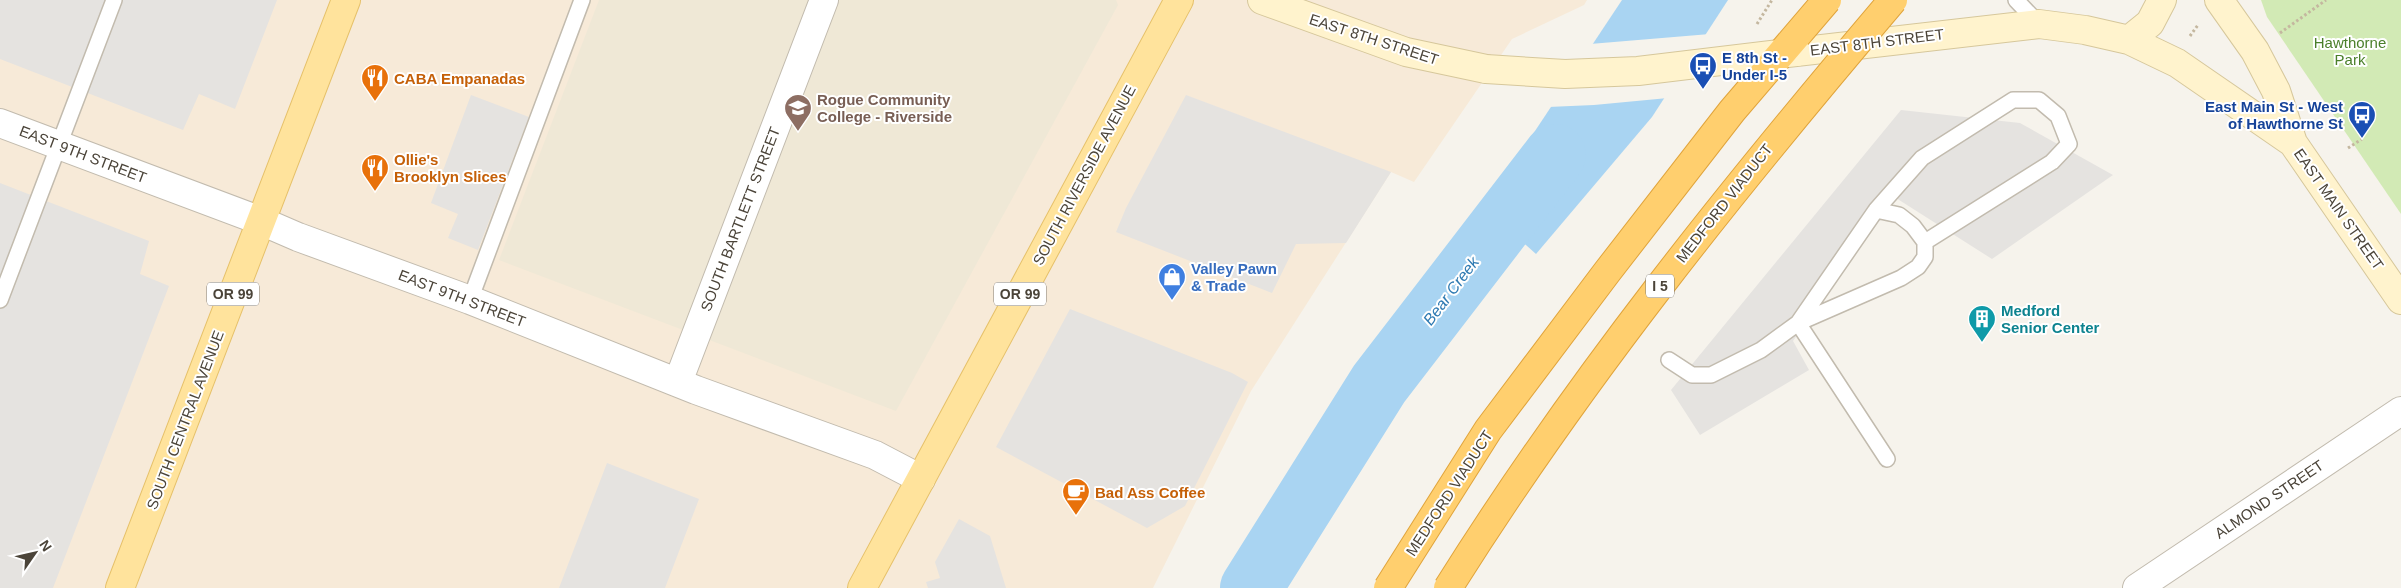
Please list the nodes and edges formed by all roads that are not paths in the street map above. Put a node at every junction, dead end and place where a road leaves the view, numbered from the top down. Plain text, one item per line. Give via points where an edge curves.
1 (114, 0) edge
2 (346, 0) edge
3 (582, 0) edge
4 (824, 0) edge
5 (1179, 0) edge
6 (1262, 0) edge
7 (1827, 0) edge
8 (1893, 0) edge
9 (2016, 0) edge
10 (2162, 0) edge
11 (2225, 2) edge
12 (2039, 24) junction
13 (2129, 40) junction
14 (0, 123) edge
15 (2293, 143) junction
16 (59, 145) junction
17 (1876, 210) junction
18 (261, 221) junction
19 (1925, 242) junction
20 (0, 300) edge
21 (470, 300) junction
22 (2401, 300) edge
23 (1798, 323) junction
24 (1669, 360) dead end
25 (678, 382) junction
26 (2401, 411) edge
27 (1887, 459) dead end
28 (921, 479) junction
29 (120, 588) edge
30 (862, 588) edge
31 (1388, 588) edge
32 (1448, 588) edge
33 (2137, 588) edge

1 - 16 lane
2 - 18 main road, SOUTH CENTRAL AVENUE / OR 99
3 - 21 lane
4 - 25 street, SOUTH BARTLETT STREET
5 - 28 main road, SOUTH RIVERSIDE AVENUE / OR 99
6 - 12 main road, EAST 8TH STREET, bridge via 1406,52 1486,69 1565,74 1638,70
7 - 31 highway, MEDFORD VIADUCT, bridge via 1732,111 1488,430
8 - 32 highway, MEDFORD VIADUCT / I 5, bridge via 1772,142 1704,228 1600,366
9 - 12 lane
10 - 13 main road via 2150,23
11 - 15 main road via 2276,91
12 - 13 main road, EAST 8TH STREET
13 - 15 main road, EAST 8TH STREET via 2178,63
14 - 16 street, EAST 9TH STREET
15 - 22 main road, EAST MAIN STREET
16 - 18 street, EAST 9TH STREET
16 - 20 lane
17 - 19 lane via 1899,215
17 - 19 lane via 1922,158 2013,100 2039,100 2058,116 2069,144 2052,162
17 - 23 lane
18 - 21 street, EAST 9TH STREET
18 - 29 main road, SOUTH CENTRAL AVENUE / OR 99
19 - 23 lane via 1925,257 1918,267 1901,278
21 - 25 street, EAST 9TH STREET
23 - 24 lane via 1761,350 1711,375 1692,375
23 - 27 lane
25 - 28 street, EAST 9TH STREET via 875,455
26 - 33 street, ALMOND STREET
28 - 30 main road, SOUTH RIVERSIDE AVENUE / OR 99

